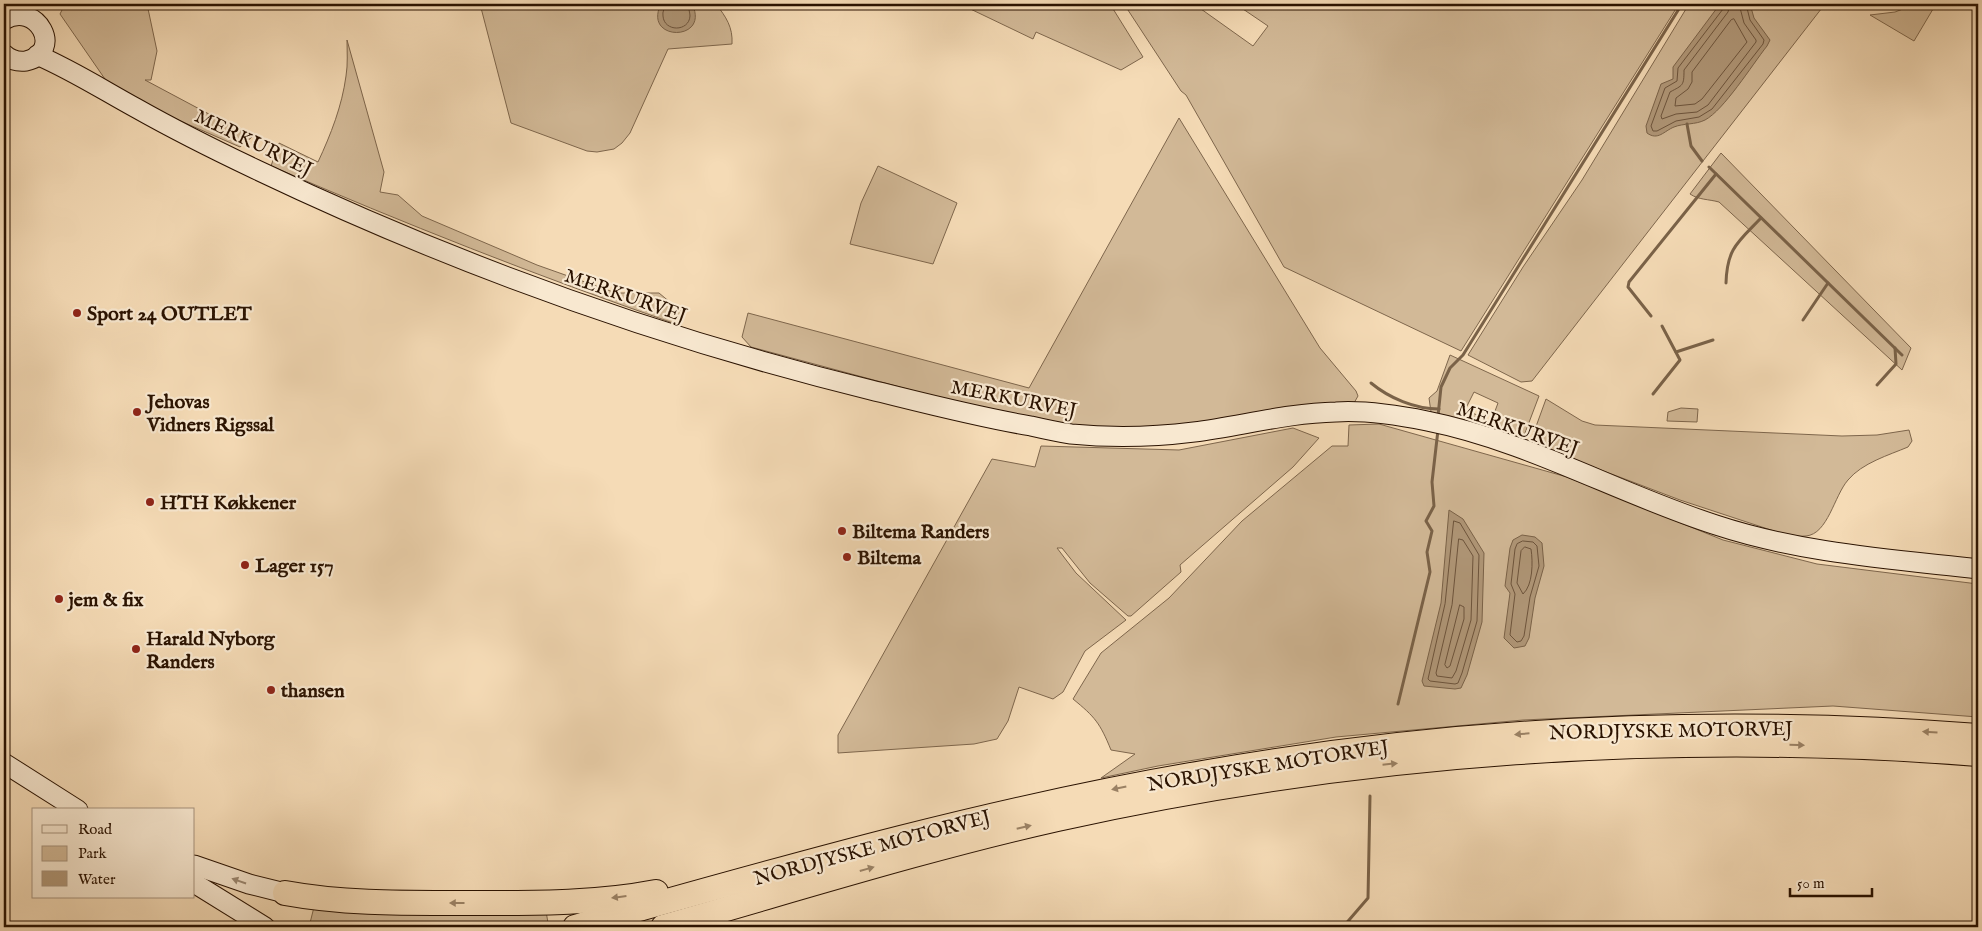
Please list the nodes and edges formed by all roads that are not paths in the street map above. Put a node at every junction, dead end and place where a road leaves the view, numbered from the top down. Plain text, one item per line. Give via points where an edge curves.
1 (4, 18) edge
2 (41, 48) junction
3 (4, 54) edge
4 (1978, 569) edge
5 (1978, 736) edge
6 (1978, 754) edge
7 (4, 763) edge
8 (75, 808) edge
9 (924, 832) junction
10 (195, 865) edge
11 (195, 883) edge
12 (820, 883) junction
13 (285, 893) joint
14 (265, 927) edge
15 (575, 927) edge
16 (662, 927) edge
17 (688, 927) edge

1 - 2 street via 19,12 35,17 44,29
2 - 3 street via 22,61 12,60
2 - 4 street, MERKURVEJ via 156,119 368,221 563,297 696,343 801,373 985,418 1071,434 1132,436 1189,433 1334,412 1366,412 1438,423 1482,434 1660,506 1751,535 1828,552
5 -> 9 highway, NORDJYSKE MOTORVEJ via 1864,728 1705,727 1433,742 1208,772 1053,802
12 -> 6 highway, NORDJYSKE MOTORVEJ via 985,836 1067,817 1212,789 1360,768 1535,751 1697,745 1865,747
7 - 8 street
9 -> 13 highway via 669,889 590,900 378,903
9 - 15 highway, NORDJYSKE MOTORVEJ
13 -> 10 street
11 - 14 street
12 - 16 highway, NORDJYSKE MOTORVEJ
12 - 17 highway

